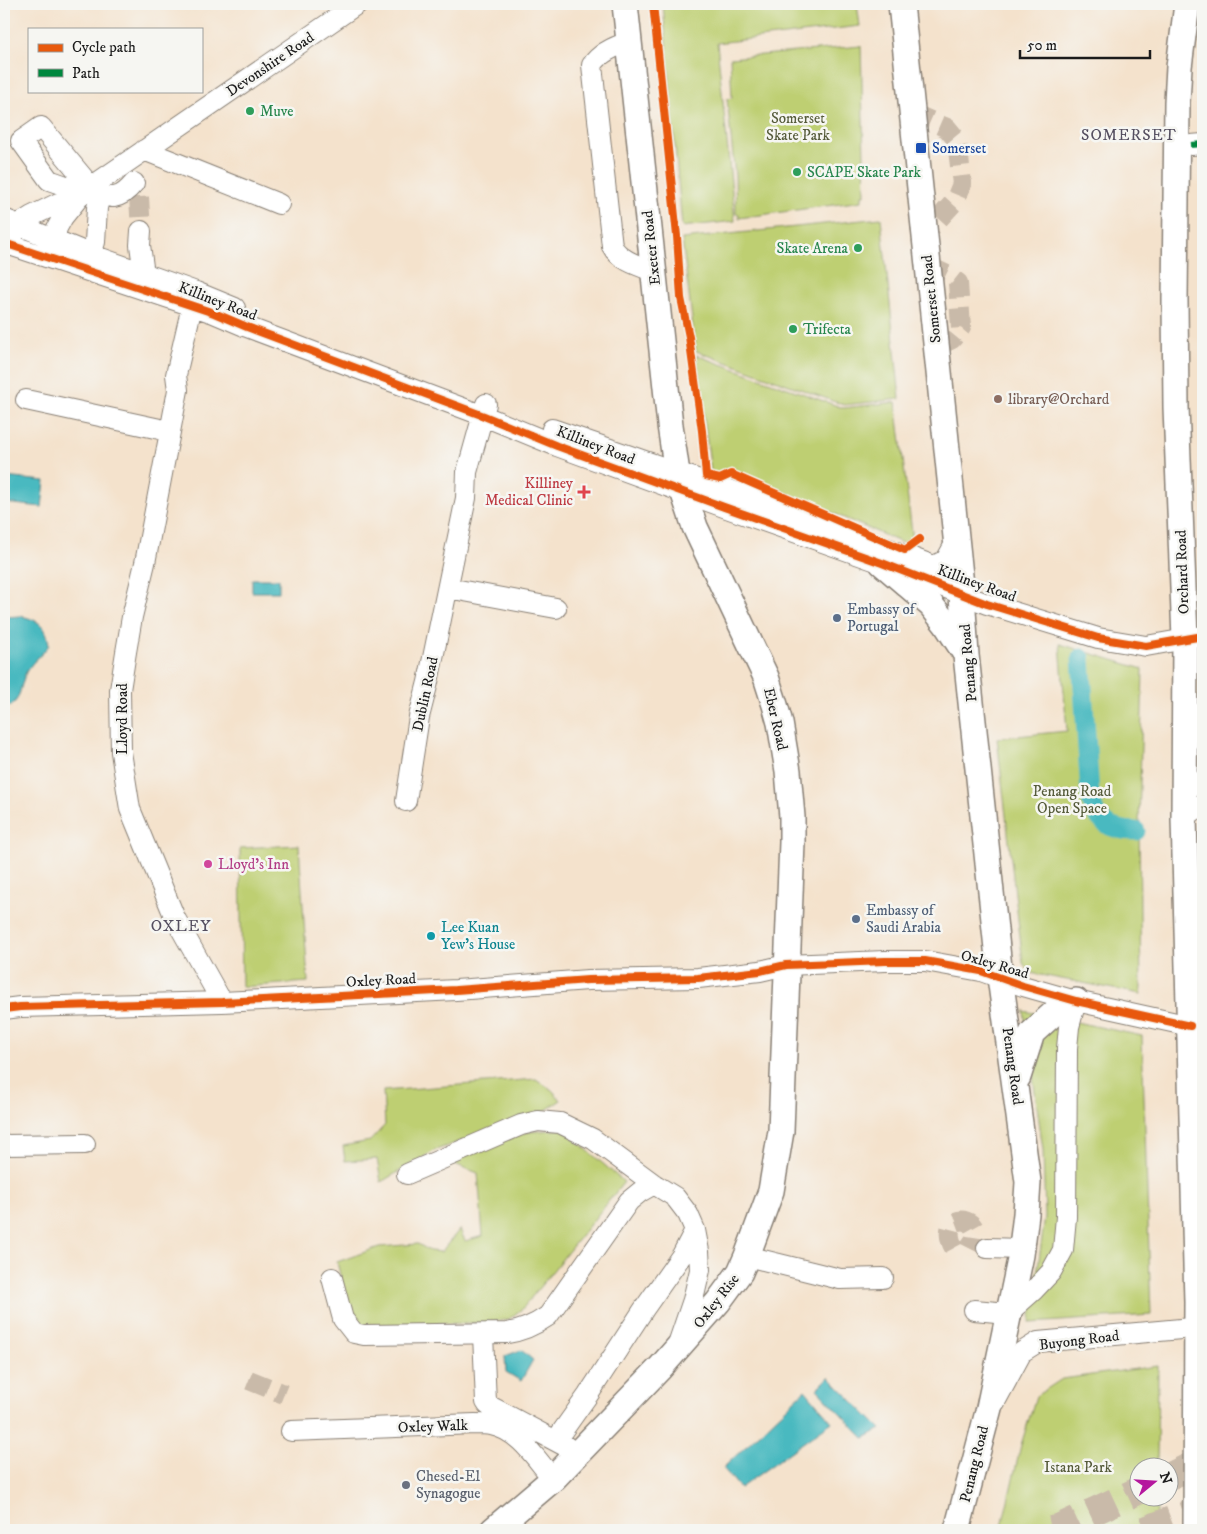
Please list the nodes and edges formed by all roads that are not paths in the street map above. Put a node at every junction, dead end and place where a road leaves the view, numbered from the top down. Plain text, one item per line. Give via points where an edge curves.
1 (357, 4) edge
2 (624, 4) edge
3 (901, 4) edge
4 (1187, 4) edge
5 (629, 42) junction
6 (137, 155) junction
7 (92, 192) junction
8 (279, 204) dead end
9 (8, 221) edge
10 (142, 231) tunnel mouth
11 (7, 244) edge
12 (53, 249) junction
13 (87, 253) junction
14 (653, 271) junction
15 (144, 274) junction
16 (200, 301) junction
17 (26, 400) dead end
18 (490, 412) junction
19 (170, 431) junction
20 (679, 482) junction
21 (956, 542) junction
22 (882, 563) junction
23 (448, 588) junction
24 (962, 595) junction
25 (556, 608) dead end
26 (1194, 638) edge
27 (966, 655) junction
28 (1194, 781) edge
29 (406, 801) dead end
30 (1194, 812) edge
31 (786, 970) junction
32 (1002, 985) junction
33 (1076, 1001) junction
34 (222, 1002) junction
35 (4, 1009) edge
36 (1190, 1026) junction
37 (1016, 1084) junction
38 (85, 1144) dead end
39 (4, 1145) edge
40 (407, 1174) dead end
41 (654, 1184) junction
42 (695, 1230) junction
43 (988, 1248) dead end
44 (1022, 1249) junction
45 (747, 1256) junction
46 (332, 1278) dead end
47 (883, 1278) dead end
48 (974, 1310) dead end
49 (1008, 1313) junction
50 (1200, 1327) edge
51 (483, 1335) junction
52 (677, 1348) junction
53 (1199, 1376) edge
54 (989, 1408) junction
55 (291, 1431) dead end
56 (556, 1440) junction
57 (578, 1454) junction
58 (553, 1479) junction
59 (493, 1530) edge
60 (957, 1530) edge
61 (1196, 1530) edge

1 - 6 street, Devonshire Road
2 - 5 main road, Exeter Road
3 - 21 main road, Somerset Road
4 - 26 main road, Orchard Road via 1177,102 1176,407
5 - 14 main road, Exeter Road
5 - 14 street via 615,46 592,65 612,246 617,254
6 - 7 street, Devonshire Road
6 - 7 street via 136,190 110,198
6 - 8 street
7 - 9 street, Devonshire Road via 32,216
7 - 12 street, Devonshire Road via 63,217
7 - 13 street via 97,208 95,242
9 - 11 street
9 - 12 street, Killiney Road
10 - 15 street via 140,245
11 - 12 street, Killiney Road
12 - 13 street, Killiney Road
12 - 16 street, Killiney Road
13 - 15 street, Killiney Road
14 - 20 main road, Exeter Road
15 - 16 street, Killiney Road
16 - 18 street, Killiney Road via 257,317
16 - 19 street, Lloyd Road via 186,377 178,390
17 - 19 street
18 - 20 street, Killiney Road via 558,446
18 - 23 street, Dublin Road via 468,472
19 - 34 street, Lloyd Road via 122,671 121,752 133,818 175,918
20 - 21 street, Killiney Road via 789,511 934,566 946,560
20 - 22 street, Killiney Road
20 - 31 main road, Eber Road via 701,542 766,676 780,724 792,817
21 - 24 main road, Somerset Road
22 - 24 street, Killiney Road
22 - 27 main road via 931,605
23 - 25 street
23 - 29 street, Dublin Road via 419,717
24 - 26 street, Killiney Road via 1098,638 1146,646
24 - 27 main road, Penang Road
26 - 28 main road, Orchard Road
27 - 32 main road, Penang Road
28 - 30 main road, Orchard Road
30 - 36 main road, Orchard Road
31 - 32 street, Oxley Road via 889,971
31 - 34 street, Oxley Road via 698,978 588,980
31 - 45 main road, Oxley Rise via 776,1161 771,1190
32 - 33 street, Oxley Road via 1023,986
32 - 37 main road, Penang Road
33 - 36 street, Oxley Road
33 - 37 main road via 1061,1008 1032,1033
33 - 49 street via 1067,1048 1063,1250 1051,1272
34 - 35 street, Oxley Road
36 - 50 main road, Orchard Road
37 - 44 main road, Penang Road via 1028,1182
38 - 39 street
40 - 41 street via 521,1125 538,1121 560,1123 593,1140
41 - 42 street via 675,1197
41 - 51 street via 629,1201 548,1316 516,1332
42 - 52 street via 700,1270
42 - 56 street via 682,1255
43 - 44 street
44 - 49 main road, Penang Road
45 - 47 street via 840,1279
45 - 52 main road, Oxley Rise via 740,1272 718,1302
46 - 51 street via 343,1319 354,1334
48 - 49 street
49 - 54 main road, Penang Road
50 - 53 main road, Orchard Road
50 - 54 street, Buyong Road via 1038,1342 1022,1352
51 - 56 street via 488,1405
52 - 57 main road, Oxley Rise
53 - 61 main road, Orchard Road
54 - 60 main road, Penang Road
55 - 58 street, Oxley Walk via 492,1425 520,1440
56 - 57 street
57 - 58 main road, Oxley Rise
58 - 59 main road, Oxley Rise

